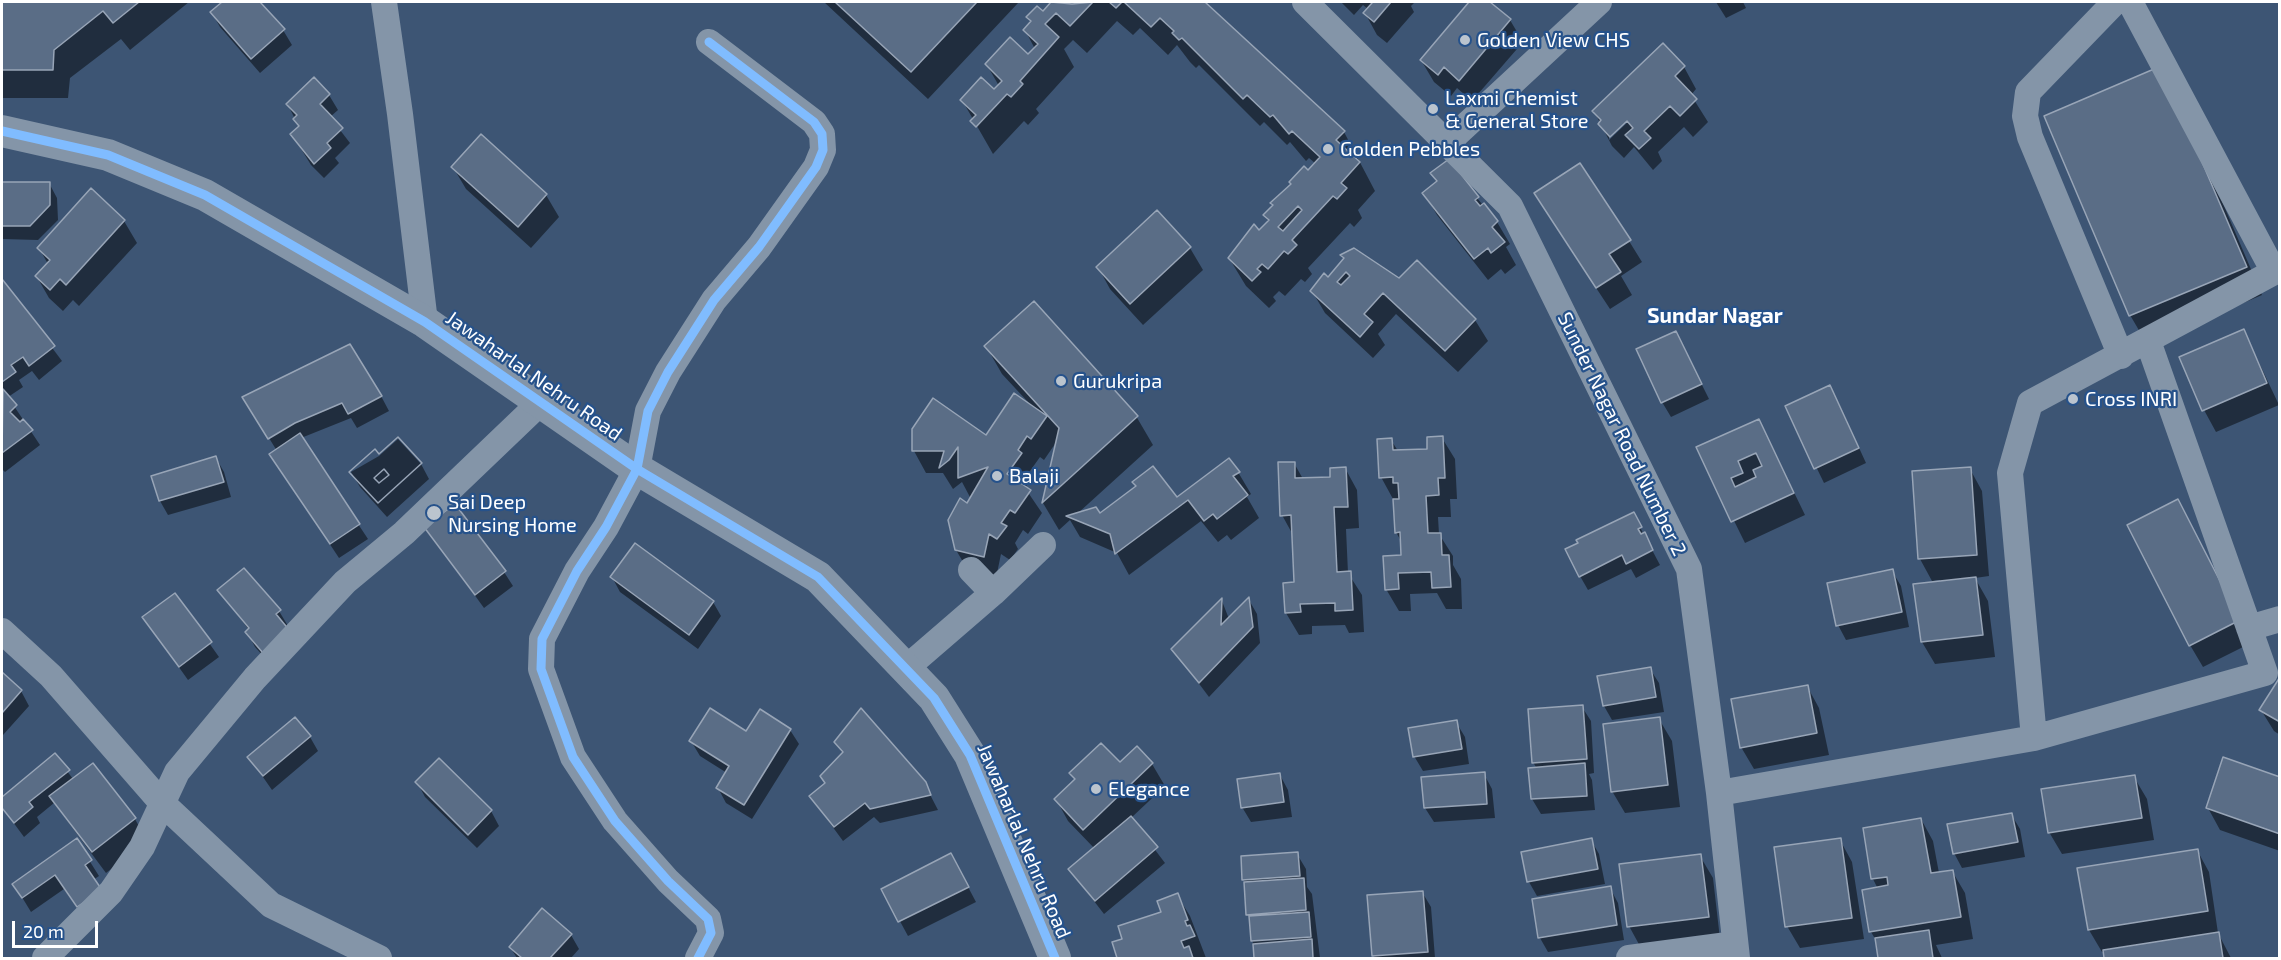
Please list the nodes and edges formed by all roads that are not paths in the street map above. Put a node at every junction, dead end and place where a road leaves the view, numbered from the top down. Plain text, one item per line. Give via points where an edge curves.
1 (384, 2) edge
2 (1305, 2) edge
3 (1599, 2) edge
4 (2115, 2) edge
5 (2130, 2) edge
6 (709, 42) dead end
7 (2, 131) edge
8 (1447, 143) junction
9 (2277, 269) edge
10 (424, 322) junction
11 (2148, 341) junction
12 (2121, 356) junction
13 (541, 402) junction
14 (637, 469) junction
15 (1042, 546) dead end
16 (971, 570) dead end
17 (993, 593) junction
18 (2280, 619) edge
19 (2249, 628) junction
20 (2, 631) edge
21 (905, 669) junction
22 (2034, 738) junction
23 (1719, 793) junction
24 (161, 802) junction
25 (1736, 951) edge
26 (45, 958) edge
27 (379, 958) edge
28 (698, 958) edge
29 (1055, 958) edge
30 (1629, 958) edge

1 - 10 street
2 - 8 street, Sunder Nagar Road Number 2
3 - 8 street
4 - 12 street via 2028,92 2025,116
5 - 9 street
6 - 14 street via 814,122 822,134 823,150 810,175 759,247 714,300 668,372 648,411
7 - 10 street, Jawaharlal Nehru Road via 108,155 205,195
8 - 23 street, Sunder Nagar Road Number 2 via 1510,206 1689,570
9 - 11 street
10 - 13 street, Jawaharlal Nehru Road
11 - 12 street
11 - 19 street
12 - 22 street via 2030,403 2017,440 2010,473
13 - 14 street, Jawaharlal Nehru Road
13 - 24 street via 404,533 345,582 255,678 177,772
14 - 21 street, Jawaharlal Nehru Road via 818,577
14 - 28 street via 606,527 576,571 542,639 541,669 573,757 609,812 668,881 708,919 711,933
15 - 17 street
16 - 17 street
17 - 21 street
18 - 19 street
19 - 22 street via 2265,673
20 - 24 street via 51,676
21 - 29 street, Jawaharlal Nehru Road via 934,698 970,756
22 - 23 street
23 - 25 street, Sunder Nagar Road Number 2
24 - 26 street via 142,847 111,892
24 - 27 street via 271,905
25 - 30 street

